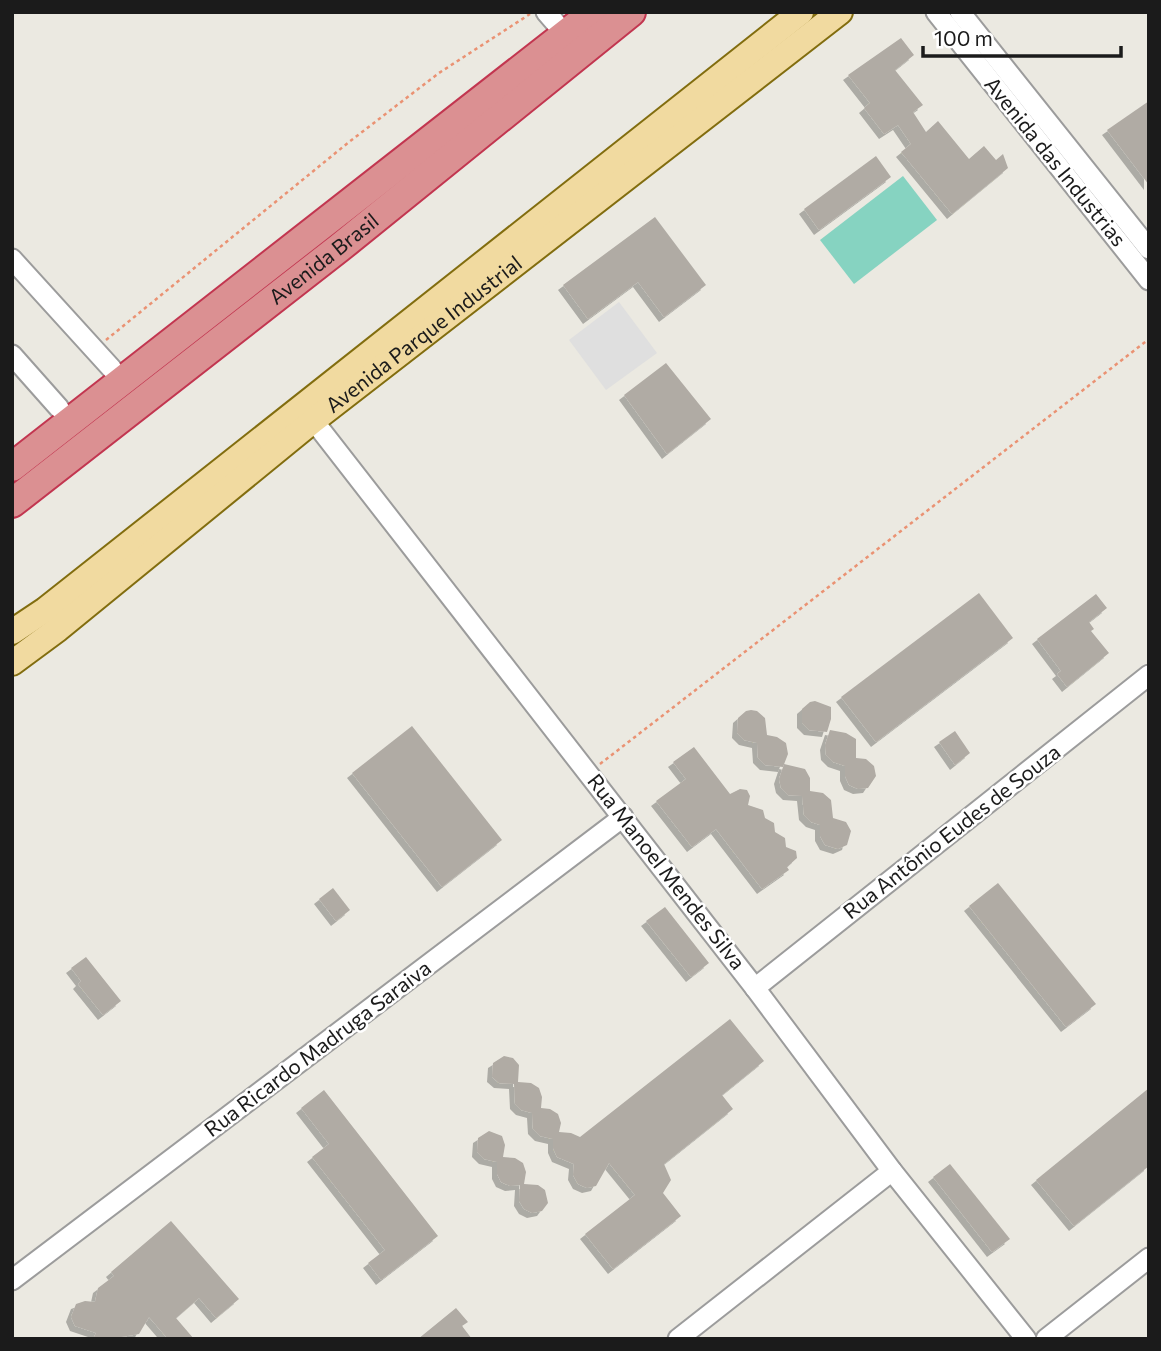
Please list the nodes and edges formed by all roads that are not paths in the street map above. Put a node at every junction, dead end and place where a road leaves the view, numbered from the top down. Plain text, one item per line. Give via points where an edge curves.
1 (546, 12) edge
2 (594, 12) edge
3 (631, 12) edge
4 (801, 12) edge
5 (840, 12) edge
6 (936, 12) edge
7 (960, 12) edge
8 (566, 34) junction
9 (684, 119) junction
10 (1059, 152) junction
11 (328, 221) junction
12 (1149, 248) edge
13 (12, 258) edge
14 (1149, 279) edge
15 (12, 355) edge
16 (103, 359) junction
17 (59, 408) junction
18 (308, 414) junction
19 (12, 442) edge
20 (12, 467) edge
21 (12, 503) edge
22 (95, 585) junction
23 (12, 632) edge
24 (12, 663) edge
25 (1149, 676) edge
26 (623, 817) junction
27 (755, 988) junction
28 (892, 1171) junction
29 (1149, 1258) edge
30 (12, 1280) edge
31 (678, 1339) edge
32 (1026, 1339) edge
33 (1046, 1339) edge

1 - 8 street
2 - 8 highway, Avenida Brasil
3 - 21 highway, Avenida Brasil
4 - 9 main road, Avenida Parque Industrial
5 - 9 main road, Avenida Parque Industrial
6 - 10 street, Avenida das Industrias
7 - 10 street, Avenida das Industrias
8 - 11 highway, Avenida Brasil
9 - 18 main road, Avenida Parque Industrial
10 - 12 street, Avenida das Industrias
10 - 14 street, Avenida das Industrias
11 - 16 highway via 289,239
11 - 20 highway, Avenida Brasil
13 - 16 street
15 - 17 street
16 - 17 highway
17 - 19 highway
18 - 22 main road, Avenida Parque Industrial
18 - 26 street, Rua Manoel Mendes Silva
22 - 23 main road, Avenida Parque Industrial
22 - 24 main road, Avenida Parque Industrial
25 - 27 street, Rua Antônio Eudes de Souza
26 - 27 street, Rua Manoel Mendes Silva
26 - 30 street, Rua Ricardo Madruga Saraiva
27 - 28 street, Rua Manoel Mendes Silva
28 - 31 street
28 - 32 street, Rua Manoel Mendes Silva
29 - 33 street

